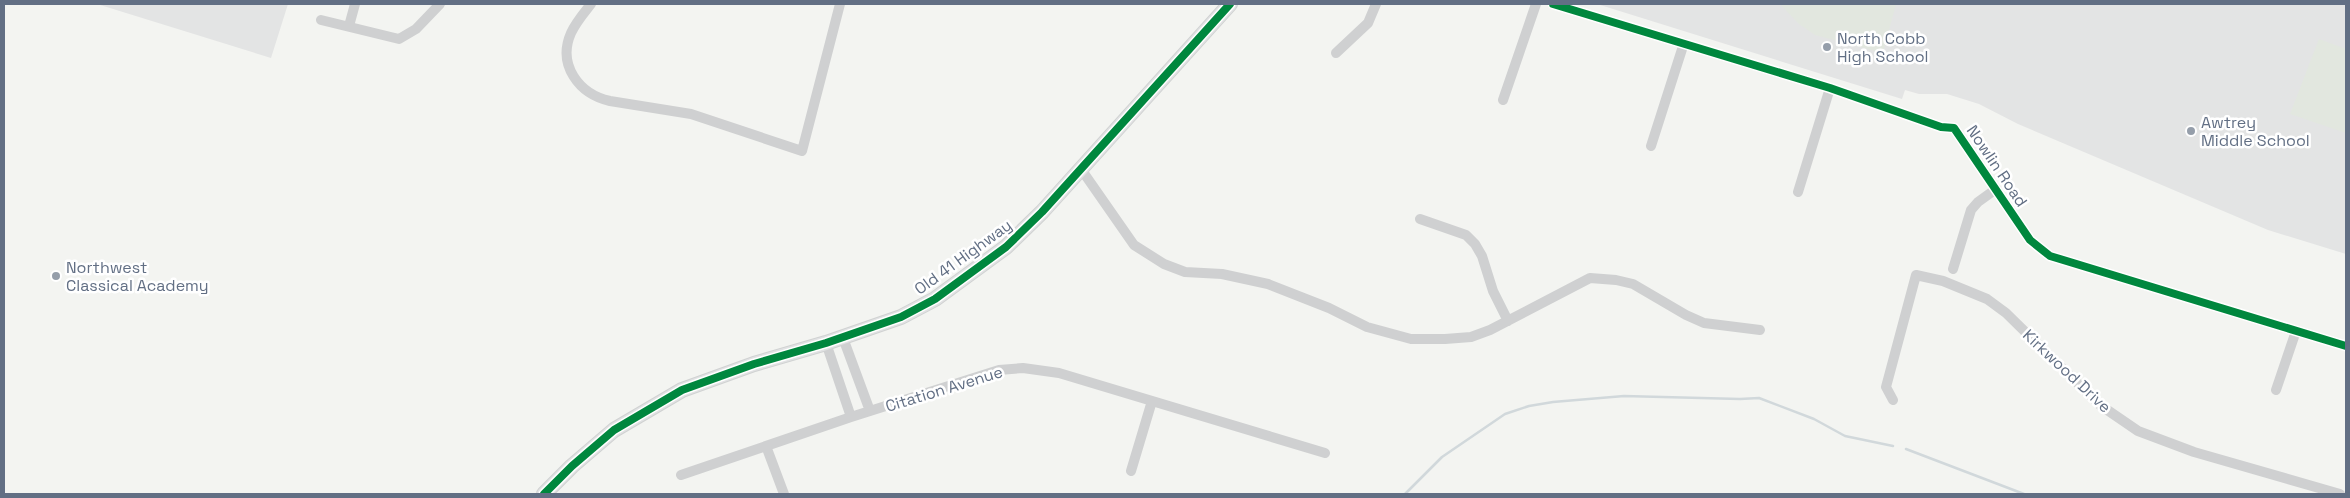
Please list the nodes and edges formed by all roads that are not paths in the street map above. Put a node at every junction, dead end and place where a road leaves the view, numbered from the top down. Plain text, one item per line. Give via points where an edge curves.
1 (356, 4) edge
2 (440, 4) edge
3 (591, 4) edge
4 (840, 4) edge
5 (1230, 4) edge
6 (1376, 4) edge
7 (1536, 4) edge
8 (1553, 4) edge
9 (321, 20) dead end
10 (349, 26) junction
11 (1684, 44) junction
12 (1336, 54) dead end
13 (1830, 88) junction
14 (1503, 100) dead end
15 (1651, 146) dead end
16 (1081, 169) junction
17 (1996, 189) junction
18 (1798, 192) dead end
19 (1420, 219) dead end
20 (1953, 269) dead end
21 (1508, 321) junction
22 (1760, 330) dead end
23 (2296, 331) junction
24 (843, 338) junction
25 (826, 343) junction
26 (2346, 346) edge
27 (2276, 390) dead end
28 (1893, 400) dead end
29 (1152, 401) junction
30 (870, 411) junction
31 (851, 416) junction
32 (766, 446) junction
33 (1325, 453) dead end
34 (1131, 472) dead end
35 (681, 475) dead end
36 (2324, 492) edge
37 (544, 494) edge
38 (784, 494) edge
39 (2340, 494) edge

1 - 10 street
2 - 10 street via 416,29 399,39
3 - 4 street via 571,34 567,54 573,77 585,90 605,100 700,117 802,151
5 - 16 main road, Old 41 Highway
6 - 12 street via 1368,23
7 - 14 street
8 - 11 street, Nowlin Road
9 - 10 street
11 - 13 street, Nowlin Road
11 - 15 street
13 - 17 street, Nowlin Road via 1941,127 1954,128
13 - 18 street
16 - 21 street via 1134,245 1164,264 1185,272 1222,274 1268,284 1367,327 1411,339 1471,337
16 - 24 main road, Old 41 Highway via 1006,247 935,299
17 - 20 street via 1971,210
17 - 23 street, Nowlin Road via 2030,240 2050,256
19 - 21 street via 1466,235 1475,244
21 - 22 street via 1590,278 1633,284 1704,322
23 - 26 street, Nowlin Road
23 - 27 street
24 - 25 main road, Old 41 Highway
24 - 30 street
25 - 31 street
25 - 37 main road, Old 41 Highway via 718,376 659,402 595,445
28 - 36 street, Kirkwood Drive via 1886,387 1916,275 1987,299 2006,313 2100,405 2138,431 2194,452
29 - 30 street, Citation Avenue via 1059,373 1023,368 999,370
29 - 33 street, Citation Avenue
29 - 34 street
30 - 31 street, Citation Avenue
31 - 32 street, Citation Avenue
32 - 35 street, Citation Avenue
32 - 38 street
36 - 39 street, Kirkwood Drive

